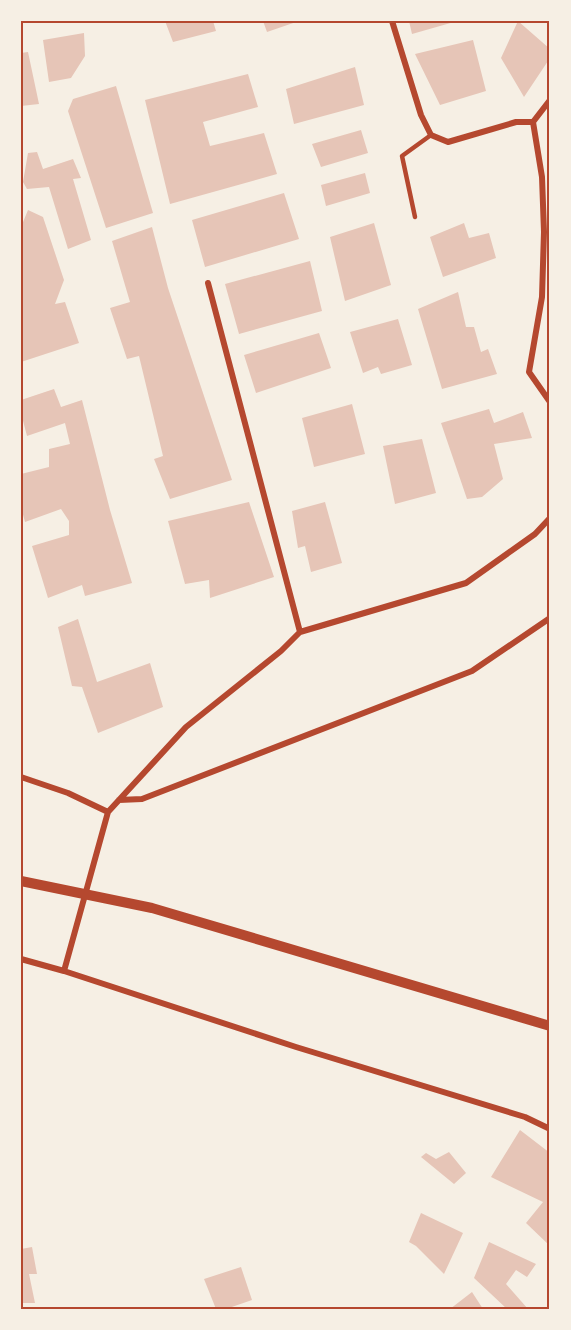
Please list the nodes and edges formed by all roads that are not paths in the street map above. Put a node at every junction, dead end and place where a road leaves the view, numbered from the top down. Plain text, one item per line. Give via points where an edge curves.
1 (392, 21) edge
2 (550, 100) edge
3 (533, 122) junction
4 (431, 135) junction
5 (415, 217) dead end
6 (208, 283) dead end
7 (550, 402) edge
8 (550, 518) edge
9 (550, 618) edge
10 (300, 632) junction
11 (21, 777) edge
12 (119, 800) junction
13 (108, 812) junction
14 (21, 881) edge
15 (21, 959) edge
16 (64, 971) junction
17 (550, 1026) edge
18 (550, 1129) edge

1 - 4 street
2 - 3 street
3 - 4 street via 516,122 448,142
3 - 7 street via 542,177 544,232 542,297 529,372
4 - 5 lane via 402,156
6 - 10 street
8 - 10 street via 535,534 466,583
9 - 12 street via 472,671 142,799
10 - 12 street via 186,727
11 - 13 street
12 - 13 street
13 - 16 street
14 - 17 street via 152,908
15 - 16 street
16 - 18 street via 525,1117

